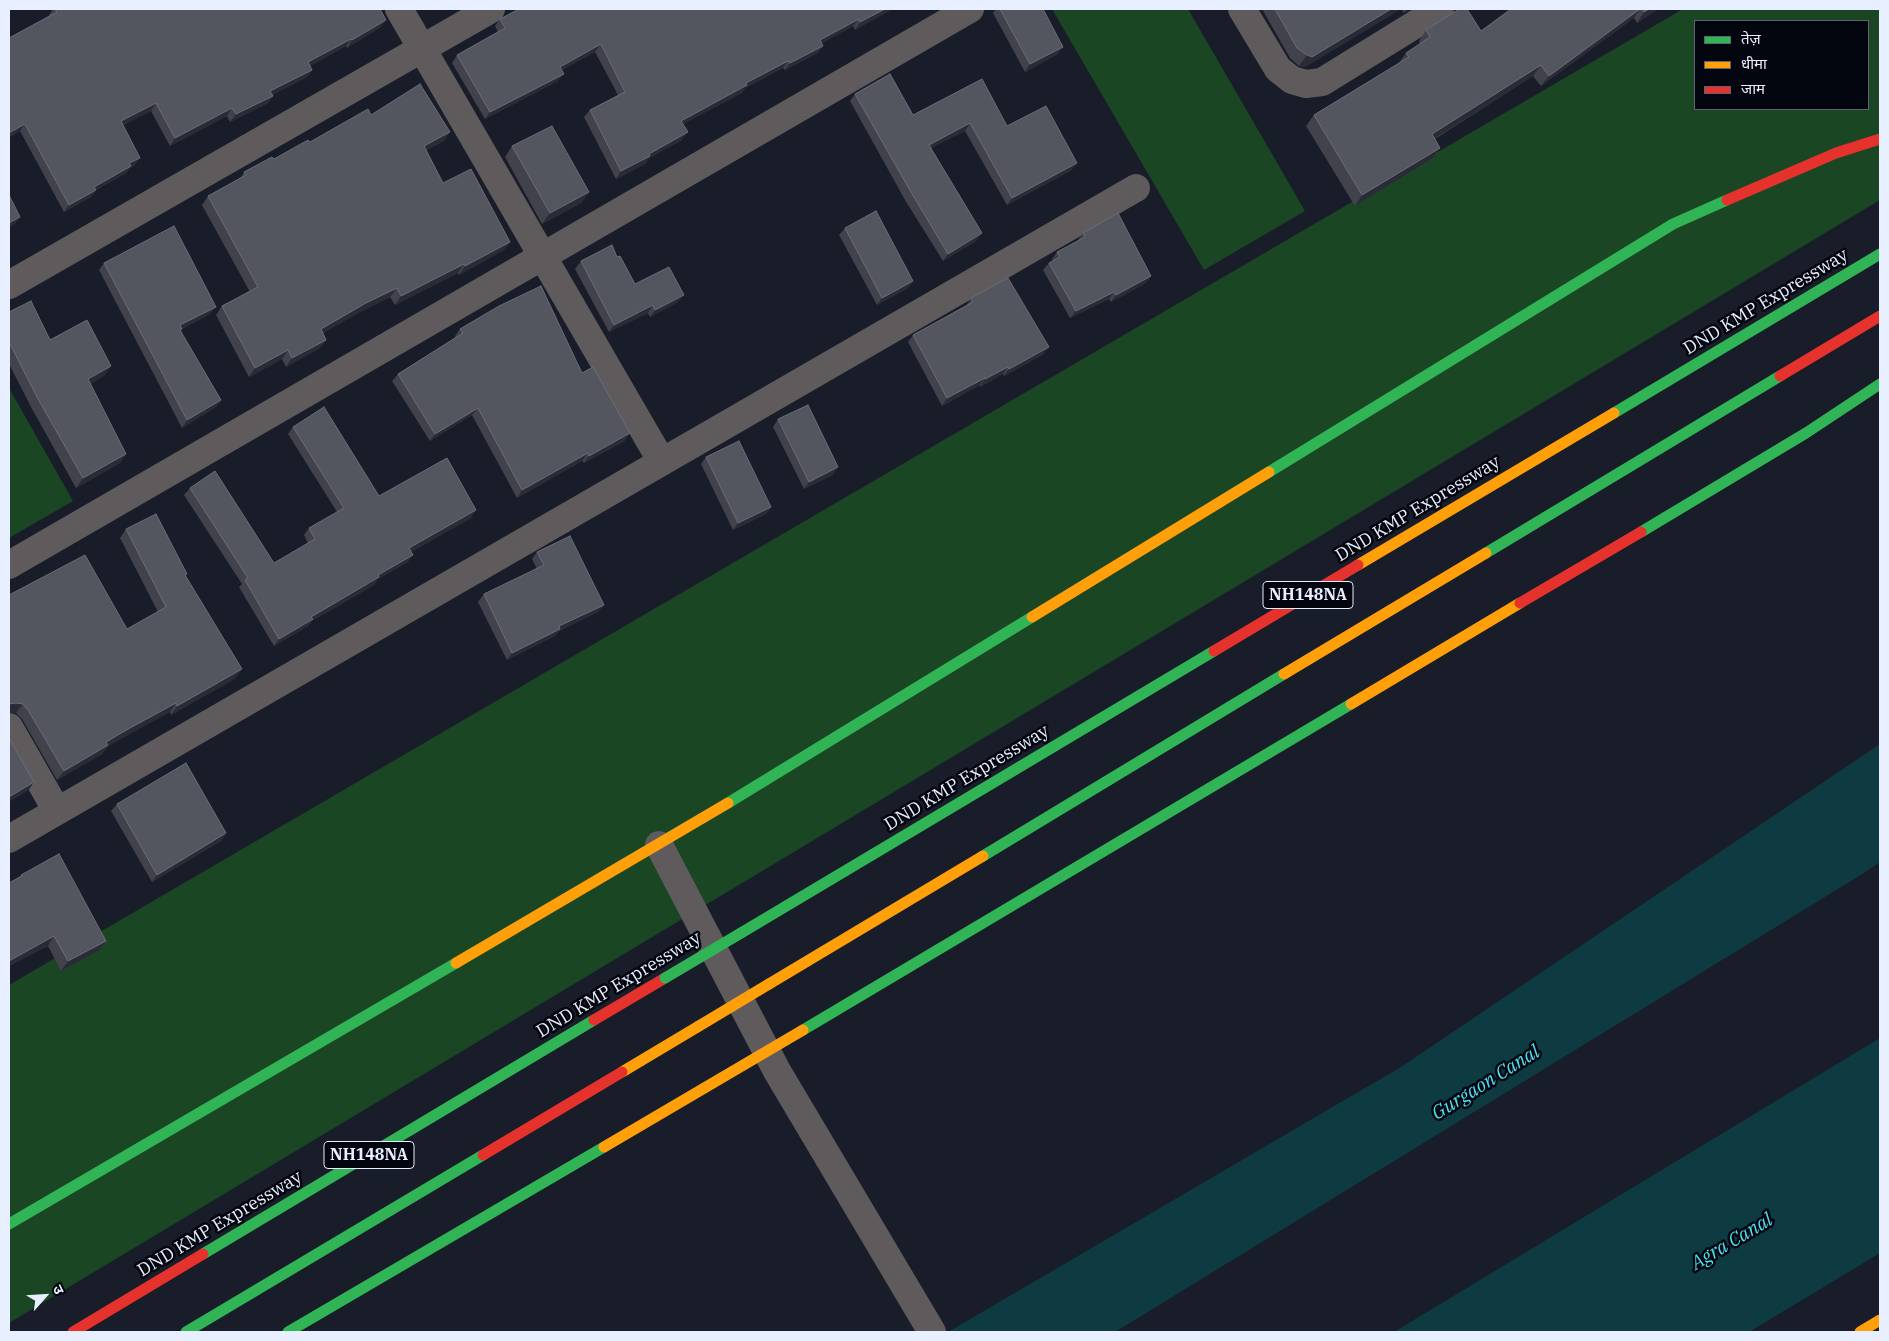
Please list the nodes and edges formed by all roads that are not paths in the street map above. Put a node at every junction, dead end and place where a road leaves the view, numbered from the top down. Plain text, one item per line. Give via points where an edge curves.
1 (399, 9) edge
2 (491, 9) edge
3 (970, 9) edge
4 (1242, 9) edge
5 (1440, 9) edge
6 (422, 48) junction
7 (1880, 140) edge
8 (1136, 188) dead end
9 (543, 256) junction
10 (1878, 256) edge
11 (9, 285) edge
12 (1880, 316) edge
13 (1880, 384) edge
14 (662, 462) junction
15 (9, 565) edge
16 (9, 727) edge
17 (57, 811) junction
18 (9, 838) edge
19 (659, 845) junction
20 (772, 1062) junction
21 (9, 1224) edge
22 (1880, 1320) edge
23 (73, 1332) edge
24 (186, 1332) edge
25 (288, 1332) edge
26 (932, 1332) edge
27 (1860, 1332) edge

1 - 6 street
2 - 6 street
3 - 9 street
4 - 5 street via 1278,69 1292,80 1306,84 1322,82
6 - 9 street
6 - 11 street
7 - 19 main road via 1836,153 1673,224
8 - 14 street
9 - 14 street
9 - 15 street
10 - 23 main road, DND KMP Expressway / NH148NA, bridge
12 - 24 main road, NH148NA, bridge
13 - 20 main road via 1798,438
14 - 17 street
16 - 17 street
17 - 18 street
19 - 20 street
19 - 21 main road
20 - 25 main road
20 - 26 street
22 - 27 main road

